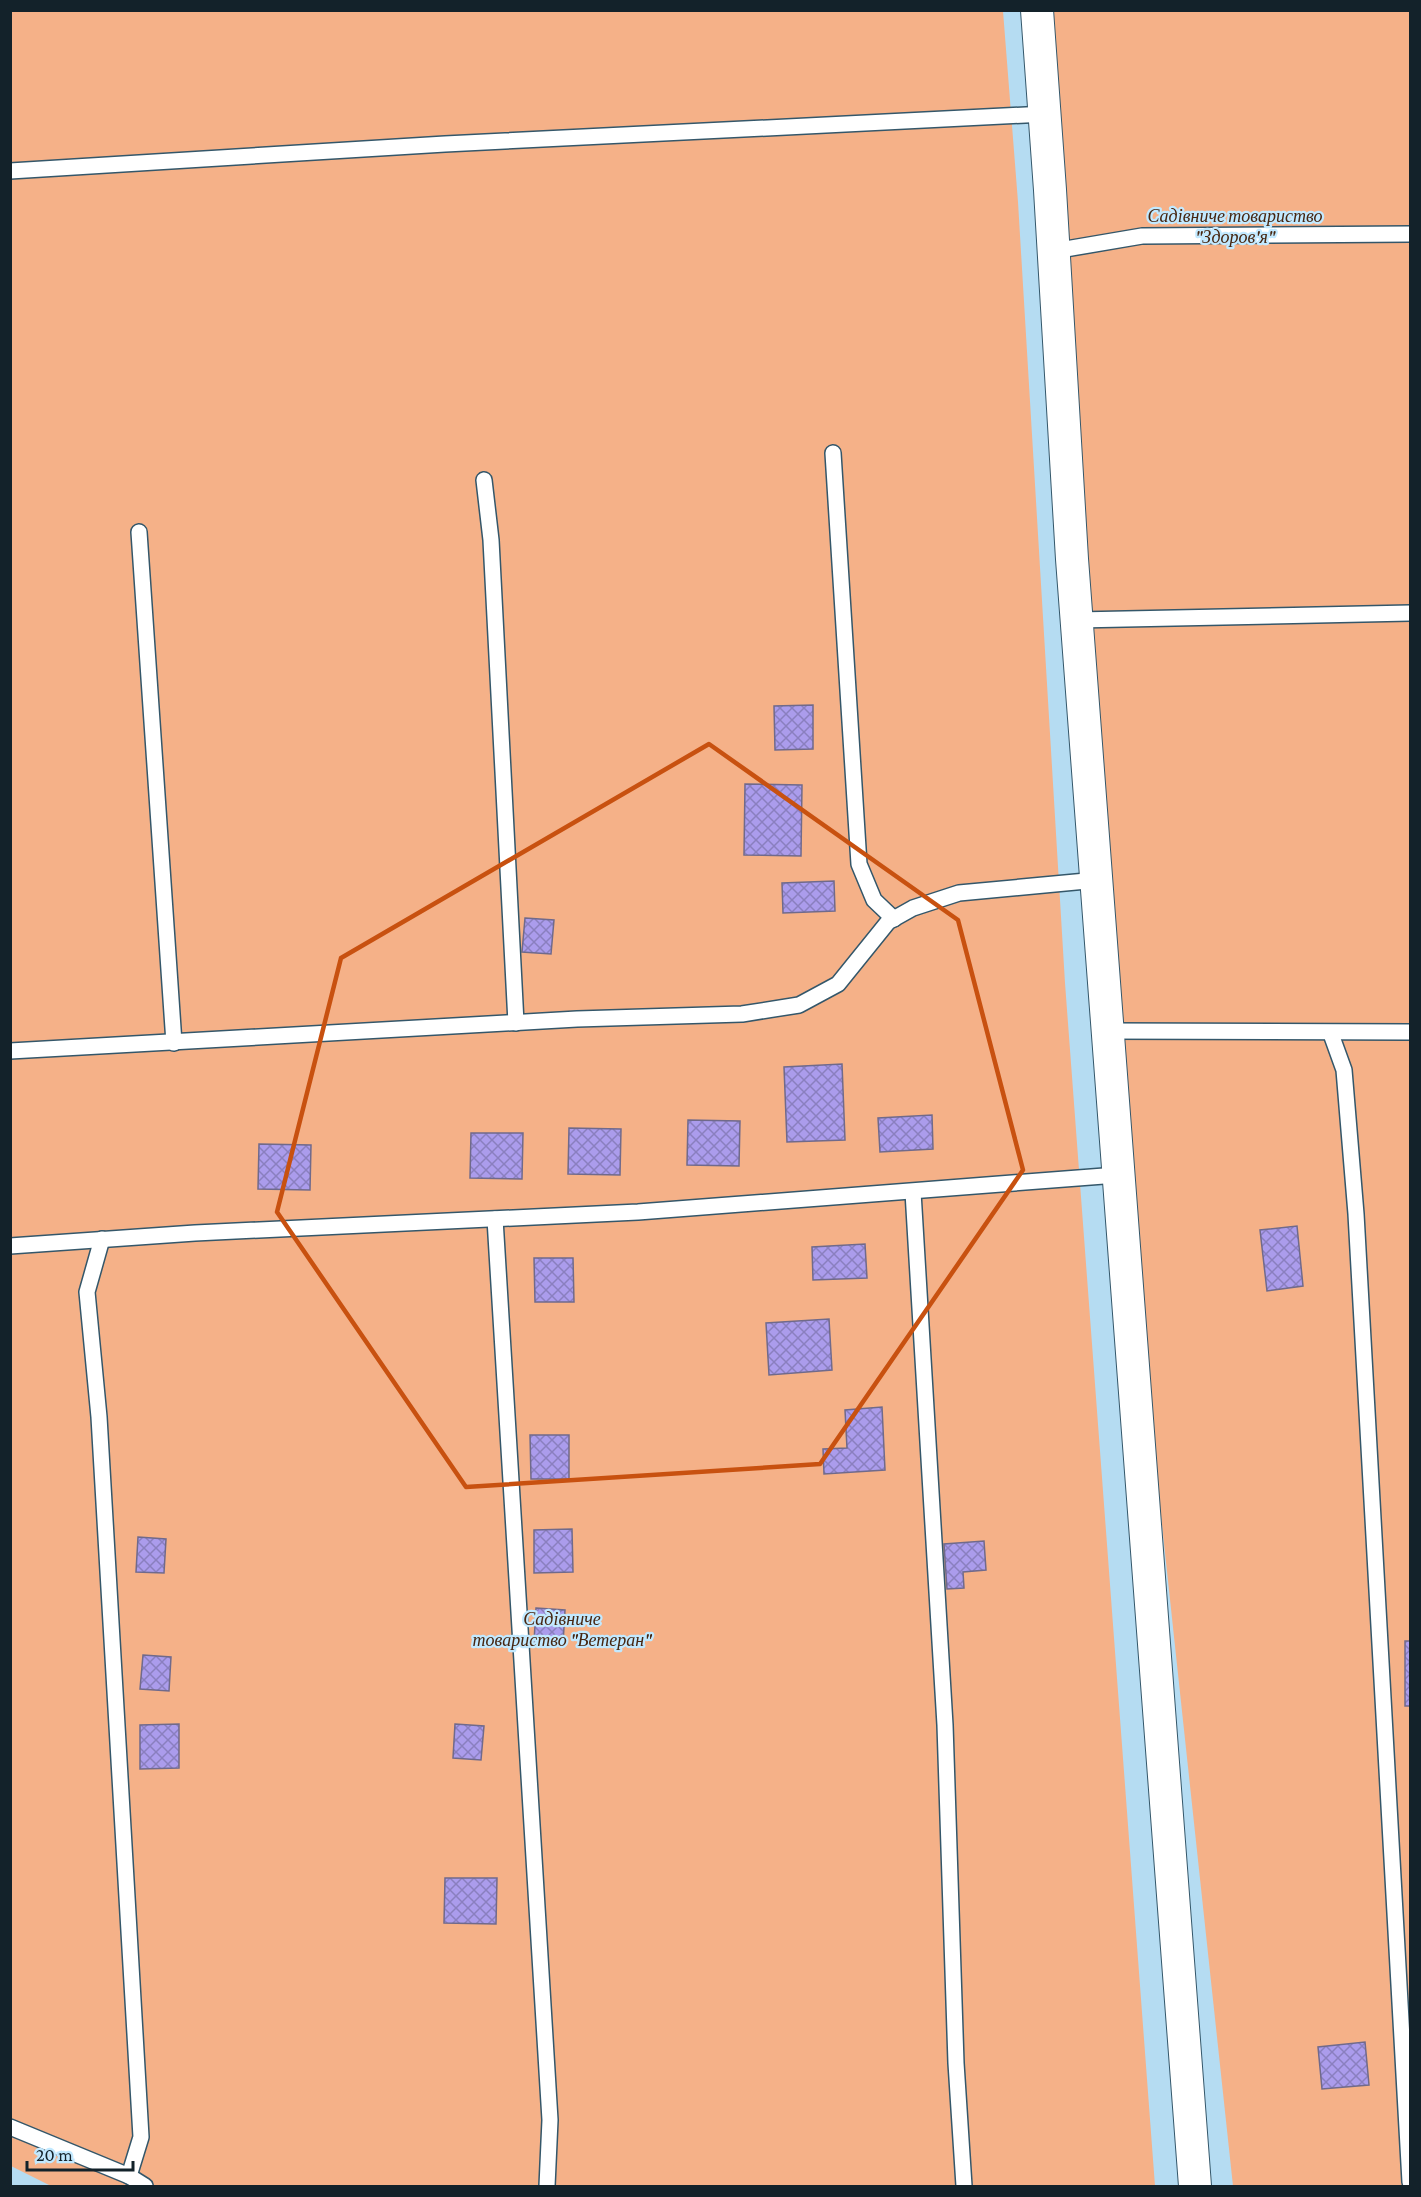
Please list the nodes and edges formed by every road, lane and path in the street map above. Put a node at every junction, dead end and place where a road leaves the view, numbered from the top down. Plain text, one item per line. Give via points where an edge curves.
1 (1037, 10) edge
2 (1045, 114) junction
3 (10, 171) edge
4 (1410, 234) edge
5 (1054, 251) junction
6 (833, 453) dead end
7 (484, 480) dead end
8 (139, 532) dead end
9 (1410, 612) edge
10 (1077, 620) junction
11 (1097, 880) junction
12 (894, 919) junction
13 (516, 1023) junction
14 (1107, 1031) junction
15 (1410, 1032) edge
16 (1331, 1034) junction
17 (174, 1043) junction
18 (10, 1051) edge
19 (1117, 1175) junction
20 (913, 1192) junction
21 (495, 1219) junction
22 (102, 1239) junction
23 (10, 1246) edge
24 (10, 2127) edge
25 (129, 2176) junction
26 (1410, 2182) edge
27 (146, 2187) edge
28 (547, 2187) edge
29 (964, 2187) edge
30 (1195, 2187) edge

1 - 2 street
2 - 3 lane via 445,144
2 - 5 street
4 - 5 lane via 1142,236
5 - 10 street
6 - 12 lane via 859,864 874,900
7 - 13 lane via 491,540
8 - 17 lane
9 - 10 lane
10 - 11 street
11 - 12 lane via 959,893
11 - 14 street
12 - 13 lane via 838,984 799,1005 741,1014
13 - 17 lane
14 - 16 lane
14 - 19 street
15 - 16 lane
16 - 26 lane via 1344,1070 1356,1214
17 - 18 lane
19 - 20 lane
19 - 30 street
20 - 21 lane
20 - 29 lane via 945,1725
21 - 22 lane
21 - 28 lane via 550,2120
22 - 23 lane
22 - 25 lane via 87,1292 99,1417 141,2137
24 - 25 lane
25 - 27 lane

